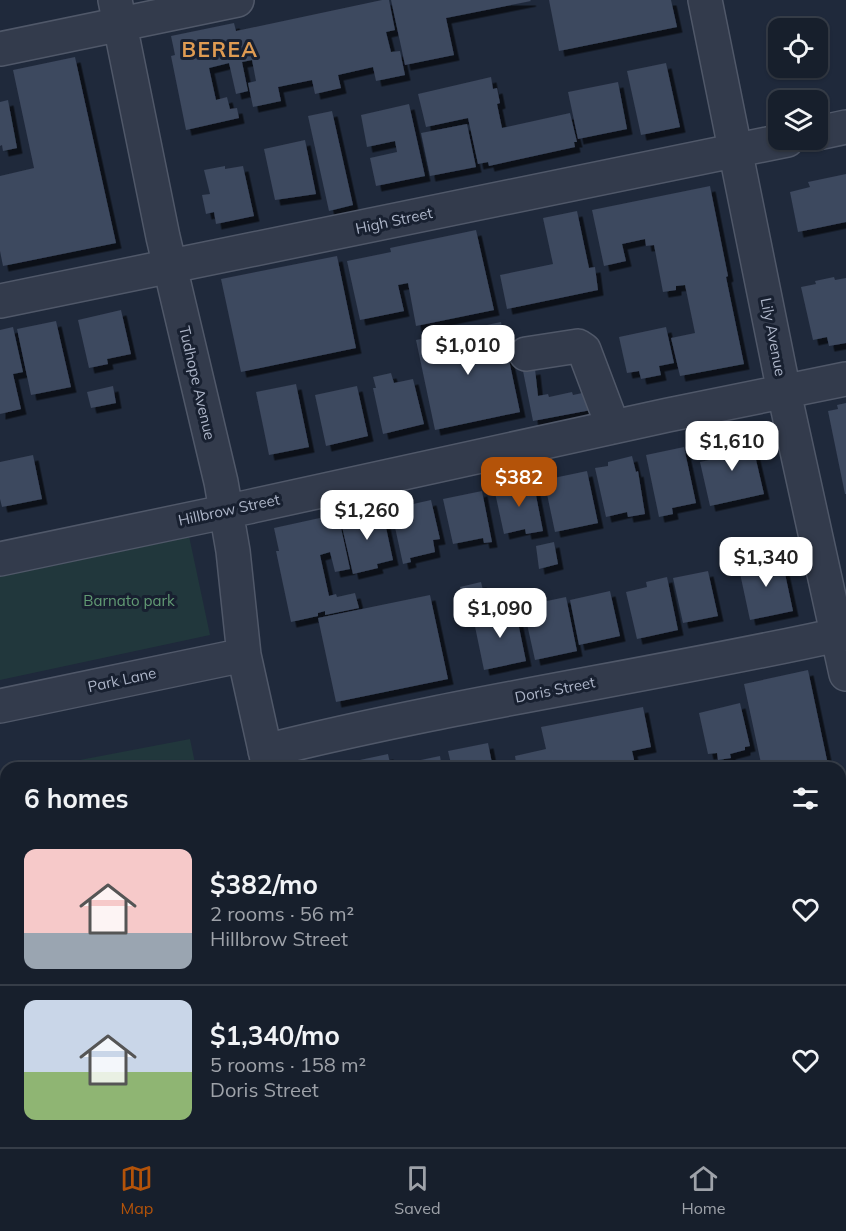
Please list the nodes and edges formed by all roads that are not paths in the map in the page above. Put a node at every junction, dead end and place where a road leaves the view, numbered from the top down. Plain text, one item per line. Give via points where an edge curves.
1 (237, 0) edge
2 (705, 0) edge
3 (117, 12) edge
4 (0, 49) edge
5 (846, 127) edge
6 (828, 131) edge
7 (768, 144) edge
8 (737, 150) junction
9 (170, 266) junction
10 (0, 301) edge
11 (526, 354) dead end
12 (846, 380) edge
13 (784, 392) junction
14 (613, 427) junction
15 (226, 512) junction
16 (0, 559) edge
17 (842, 634) edge
18 (244, 655) junction
19 (846, 674) edge
20 (0, 706) edge
21 (267, 760) edge

1 - 3 street
2 - 8 street, Lily Avenue
3 - 4 street
3 - 9 street, Tudhope Avenue
5 - 6 street
7 - 8 street, High Street
8 - 9 street, High Street
8 - 13 street, Lily Avenue
9 - 10 street, High Street
9 - 15 street, Tudhope Avenue
11 - 14 street via 579,346 584,350
12 - 13 street, Hillbrow Street
13 - 14 street, Hillbrow Street
13 - 17 street, Lily Avenue
14 - 15 street, Hillbrow Street
15 - 16 street, Hillbrow Street
15 - 18 street, Tudhope Avenue
17 - 19 street, Lily Avenue
17 - 21 street, Doris Street via 327,736
18 - 20 street, Park Lane
18 - 21 street, Tudhope Avenue

